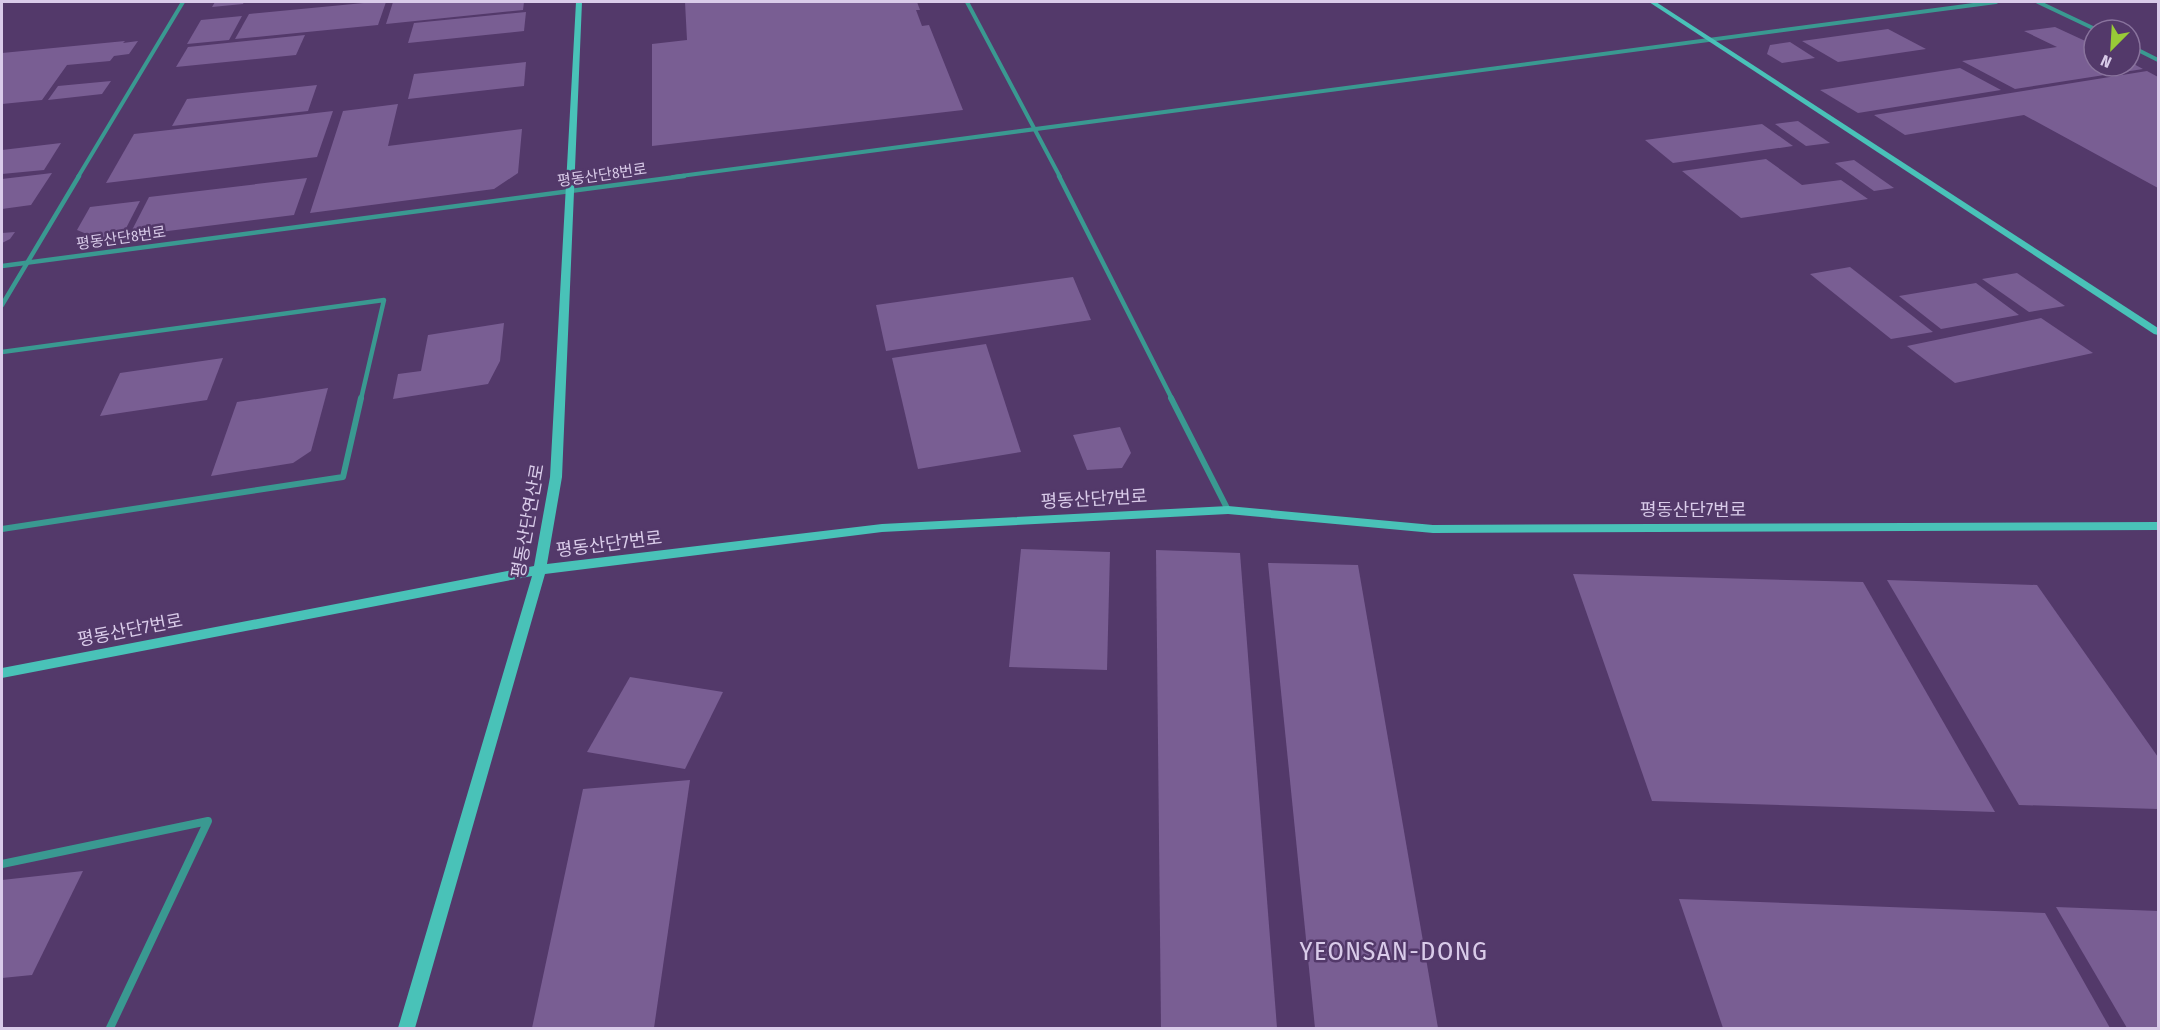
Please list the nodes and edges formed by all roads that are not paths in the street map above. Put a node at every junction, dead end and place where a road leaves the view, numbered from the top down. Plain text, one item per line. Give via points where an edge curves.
1 (183, 2) edge
2 (579, 2) edge
3 (967, 2) edge
4 (1652, 2) edge
5 (1996, 2) edge
6 (2038, 2) edge
7 (2082, 23) edge
8 (1712, 41) junction
9 (2142, 52) edge
10 (2158, 60) edge
11 (1036, 130) junction
12 (569, 191) junction
13 (27, 263) junction
14 (2, 266) edge
15 (2, 305) edge
16 (2158, 332) edge
17 (2, 352) edge
18 (1228, 510) junction
19 (2158, 526) edge
20 (2, 529) edge
21 (540, 570) junction
22 (2, 673) edge
23 (2, 864) edge
24 (110, 1029) edge
25 (406, 1029) edge

1 - 13 street, 평동산단8번로
2 - 12 street, 평동산단연산로
3 - 11 street
4 - 8 street
5 - 8 street, 평동산단8번로
6 - 7 street
8 - 11 street, 평동산단8번로
8 - 16 street
9 - 10 street
11 - 12 street, 평동산단8번로
11 - 18 street
12 - 13 street, 평동산단8번로
12 - 21 street, 평동산단연산로 via 556,477
13 - 14 street, 평동산단8번로
13 - 15 street
17 - 20 street via 384,300 343,477
18 - 19 street, 평동산단7번로 via 1433,529
18 - 21 street, 평동산단7번로 via 882,528
21 - 22 street, 평동산단7번로
21 - 25 street, 평동산단연산로
23 - 24 street via 208,821

